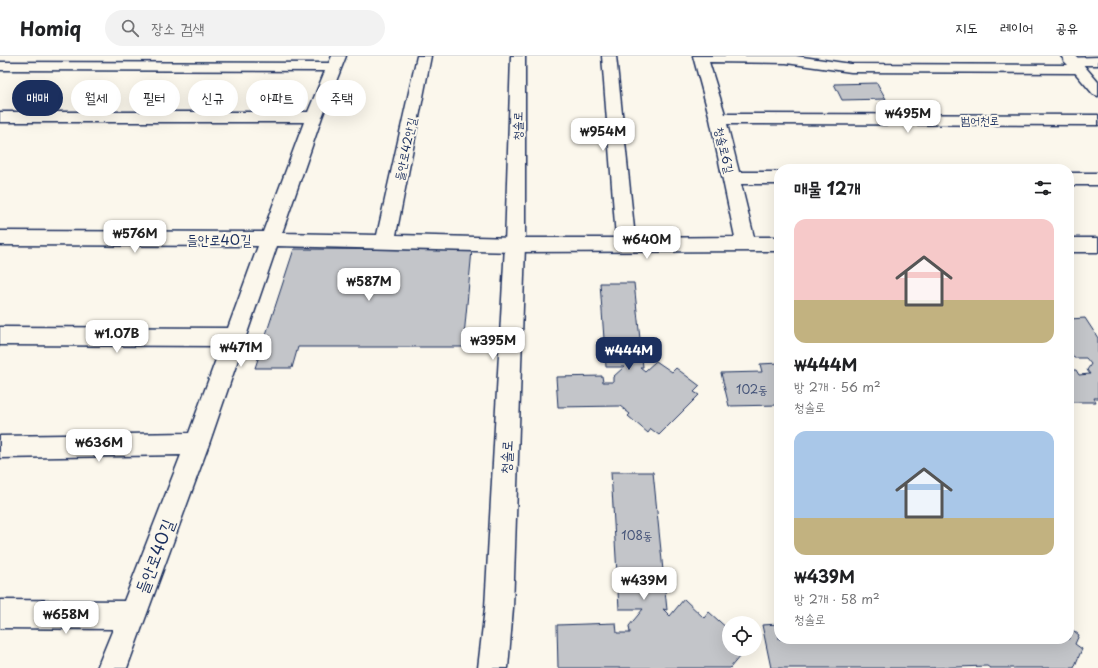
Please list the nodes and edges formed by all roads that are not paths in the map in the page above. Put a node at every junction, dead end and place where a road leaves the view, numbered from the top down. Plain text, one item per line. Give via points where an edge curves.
1 (424, 56) edge
2 (518, 56) edge
3 (609, 56) edge
4 (700, 56) edge
5 (1098, 61) edge
6 (337, 62) edge
7 (1072, 62) edge
8 (0, 66) edge
9 (1098, 91) edge
10 (0, 117) edge
11 (314, 117) junction
12 (718, 119) junction
13 (1098, 120) edge
14 (731, 178) junction
15 (774, 178) edge
16 (1074, 178) edge
17 (1098, 178) edge
18 (0, 238) edge
19 (270, 239) junction
20 (385, 242) junction
21 (626, 244) junction
22 (746, 244) junction
23 (774, 244) edge
24 (515, 245) junction
25 (1074, 245) edge
26 (1098, 245) edge
27 (0, 336) edge
28 (234, 337) junction
29 (196, 444) junction
30 (0, 447) edge
31 (0, 614) edge
32 (132, 615) junction
33 (112, 668) edge
34 (493, 668) edge

1 - 20 street, 들안로42안길
2 - 24 street, 청솔로
3 - 21 street
4 - 7 street via 786,59 851,68
4 - 12 street, 청솔로6길
5 - 7 street
6 - 8 street
6 - 11 street, 들안로40길
7 - 9 street
10 - 11 street
11 - 19 street, 들안로40길
12 - 13 street, 범어천로
12 - 14 street, 청솔로6길
14 - 15 street
14 - 22 street, 청솔로6길
16 - 17 street
18 - 19 street, 들안로40길
19 - 20 street
19 - 28 street, 들안로40길
20 - 24 street
21 - 22 street
21 - 24 street
22 - 23 street
24 - 34 street, 청솔로
25 - 26 street
27 - 28 street
28 - 29 street, 들안로40길
29 - 30 street
29 - 32 street, 들안로40길
31 - 32 street
32 - 33 street, 들안로40길

